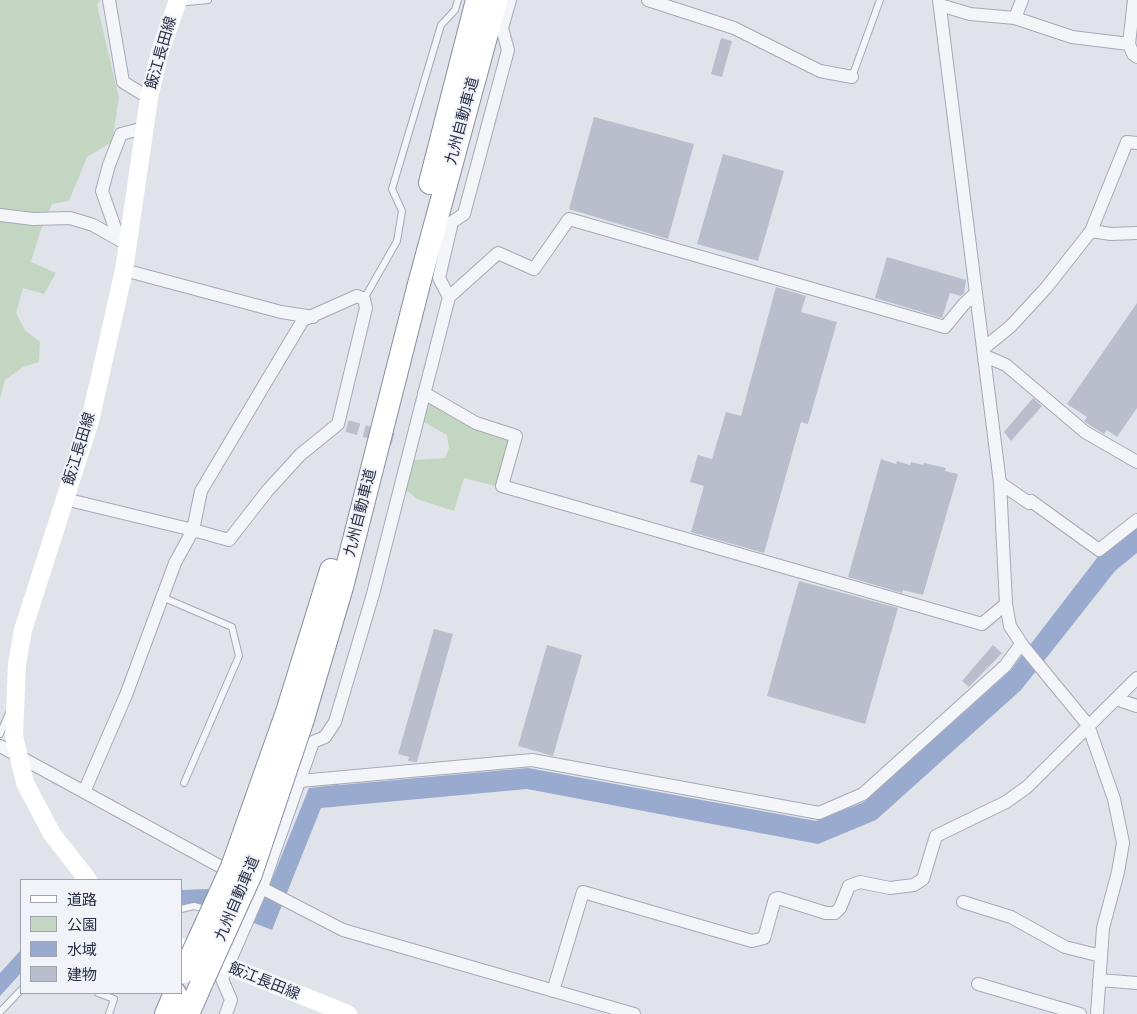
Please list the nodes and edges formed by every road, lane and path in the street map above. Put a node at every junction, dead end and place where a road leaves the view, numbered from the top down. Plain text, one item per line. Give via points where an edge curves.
1 (109, 0) edge
2 (208, 0) edge
3 (458, 0) edge
4 (477, 0) edge
5 (496, 0) edge
6 (510, 0) edge
7 (648, 0) edge
8 (880, 0) edge
9 (1022, 0) edge
10 (1134, 0) edge
11 (177, 2) edge
12 (940, 3) edge
13 (1015, 18) junction
14 (476, 35) junction
15 (1129, 44) junction
16 (1137, 57) edge
17 (852, 77) joint
18 (149, 98) junction
19 (144, 128) junction
20 (1137, 143) edge
21 (0, 214) edge
22 (1091, 231) junction
23 (1137, 233) edge
24 (127, 245) junction
25 (124, 270) junction
26 (975, 294) junction
27 (449, 297) junction
28 (364, 299) junction
29 (313, 317) junction
30 (984, 352) junction
31 (424, 393) junction
32 (1137, 462) edge
33 (1000, 483) junction
34 (65, 499) junction
35 (1137, 520) edge
36 (193, 530) junction
37 (162, 597) junction
38 (1006, 604) junction
39 (1022, 645) junction
40 (1137, 678) edge
41 (15, 698) junction
42 (1116, 699) junction
43 (1137, 706) edge
44 (1088, 725) junction
45 (0, 734) edge
46 (0, 746) edge
47 (19, 756) junction
48 (300, 781) junction
49 (184, 783) dead end
50 (84, 792) junction
51 (87, 879) edge
52 (264, 888) junction
53 (963, 902) dead end
54 (182, 909) edge
55 (247, 922) junction
56 (182, 947) edge
57 (1101, 956) junction
58 (227, 967) junction
59 (1099, 980) junction
60 (186, 981) edge
61 (978, 984) dead end
62 (1137, 984) edge
63 (20, 991) edge
64 (553, 991) junction
65 (101, 994) edge
66 (178, 994) edge
67 (0, 1012) edge
68 (109, 1014) edge
69 (166, 1014) edge
70 (188, 1014) edge
71 (226, 1014) edge
72 (348, 1014) edge
73 (634, 1014) edge
74 (1080, 1014) edge
75 (1097, 1014) edge

1 - 18 street via 123,82
2 - 11 lane
3 - 28 lane via 455,10 441,24 392,189 402,211 397,242
4 - 14 highway, 九州自動車道
5 - 14 highway, 九州自動車道
6 - 27 street via 502,28 508,50 464,214 452,222 439,278
7 - 17 street via 734,28 820,72
8 - 17 lane
9 - 13 street
10 - 15 street
11 - 18 main road, 飯江長田線
12 - 13 street via 970,14
12 - 26 street
13 - 15 street via 1072,37
14 - 60 highway, 九州自動車道, bridge via 412,282 328,582 295,716
15 - 16 street
18 - 19 main road, 飯江長田線
19 - 24 main road, 飯江長田線
19 - 24 street via 121,134 102,191 115,228
20 - 22 street via 1126,142
21 - 24 street via 33,219 70,218 92,225
22 - 23 street
22 - 30 street via 1046,288
24 - 25 main road, 飯江長田線
25 - 29 street via 281,312
25 - 34 main road, 飯江長田線 via 90,421
26 - 27 street via 945,327 569,219 534,269 498,253
26 - 30 street
27 - 31 street
28 - 29 street via 357,296
28 - 36 street via 366,308 343,425 300,455 229,540
29 - 36 street via 303,320 201,491
30 - 32 street via 1006,365 1085,432
30 - 33 street
31 - 38 street via 476,423 516,436 502,486 982,624
31 - 48 street via 405,443 373,594 335,722 325,737 313,742
33 - 35 street via 1099,550
33 - 38 street
34 - 36 street
34 - 41 main road, 飯江長田線 via 22,630
36 - 37 street
37 - 49 lane via 232,627 239,656
37 - 50 street via 126,695
38 - 39 street via 1010,626
39 - 44 street
39 - 48 street via 1004,666 862,794 819,813 532,760
40 - 42 street
41 - 45 lane
41 - 47 main road, 飯江長田線 via 14,736
42 - 43 street
42 - 44 street
44 - 57 street via 1114,799 1123,843 1103,928
44 - 64 street via 1028,787 1006,802 936,836 923,879 914,885 890,888 860,882 850,886 835,913 778,898 764,938 759,941 583,892
46 - 47 street
47 - 50 street
47 - 51 main road, 飯江長田線 via 25,783 52,834
48 - 52 street
50 - 52 street via 208,861
52 - 55 street
52 - 64 street via 343,930
53 - 57 street via 1011,917 1065,947
54 - 55 lane via 194,906
55 - 58 street
56 - 58 main road, 飯江長田線
57 - 59 street
58 - 71 street via 222,979 231,1000
58 - 72 main road, 飯江長田線
59 - 62 street
59 - 75 street
60 - 70 highway, 九州自動車道
61 - 74 street
63 - 67 lane
64 - 73 street
65 - 68 lane via 114,999
66 - 69 highway, 九州自動車道

